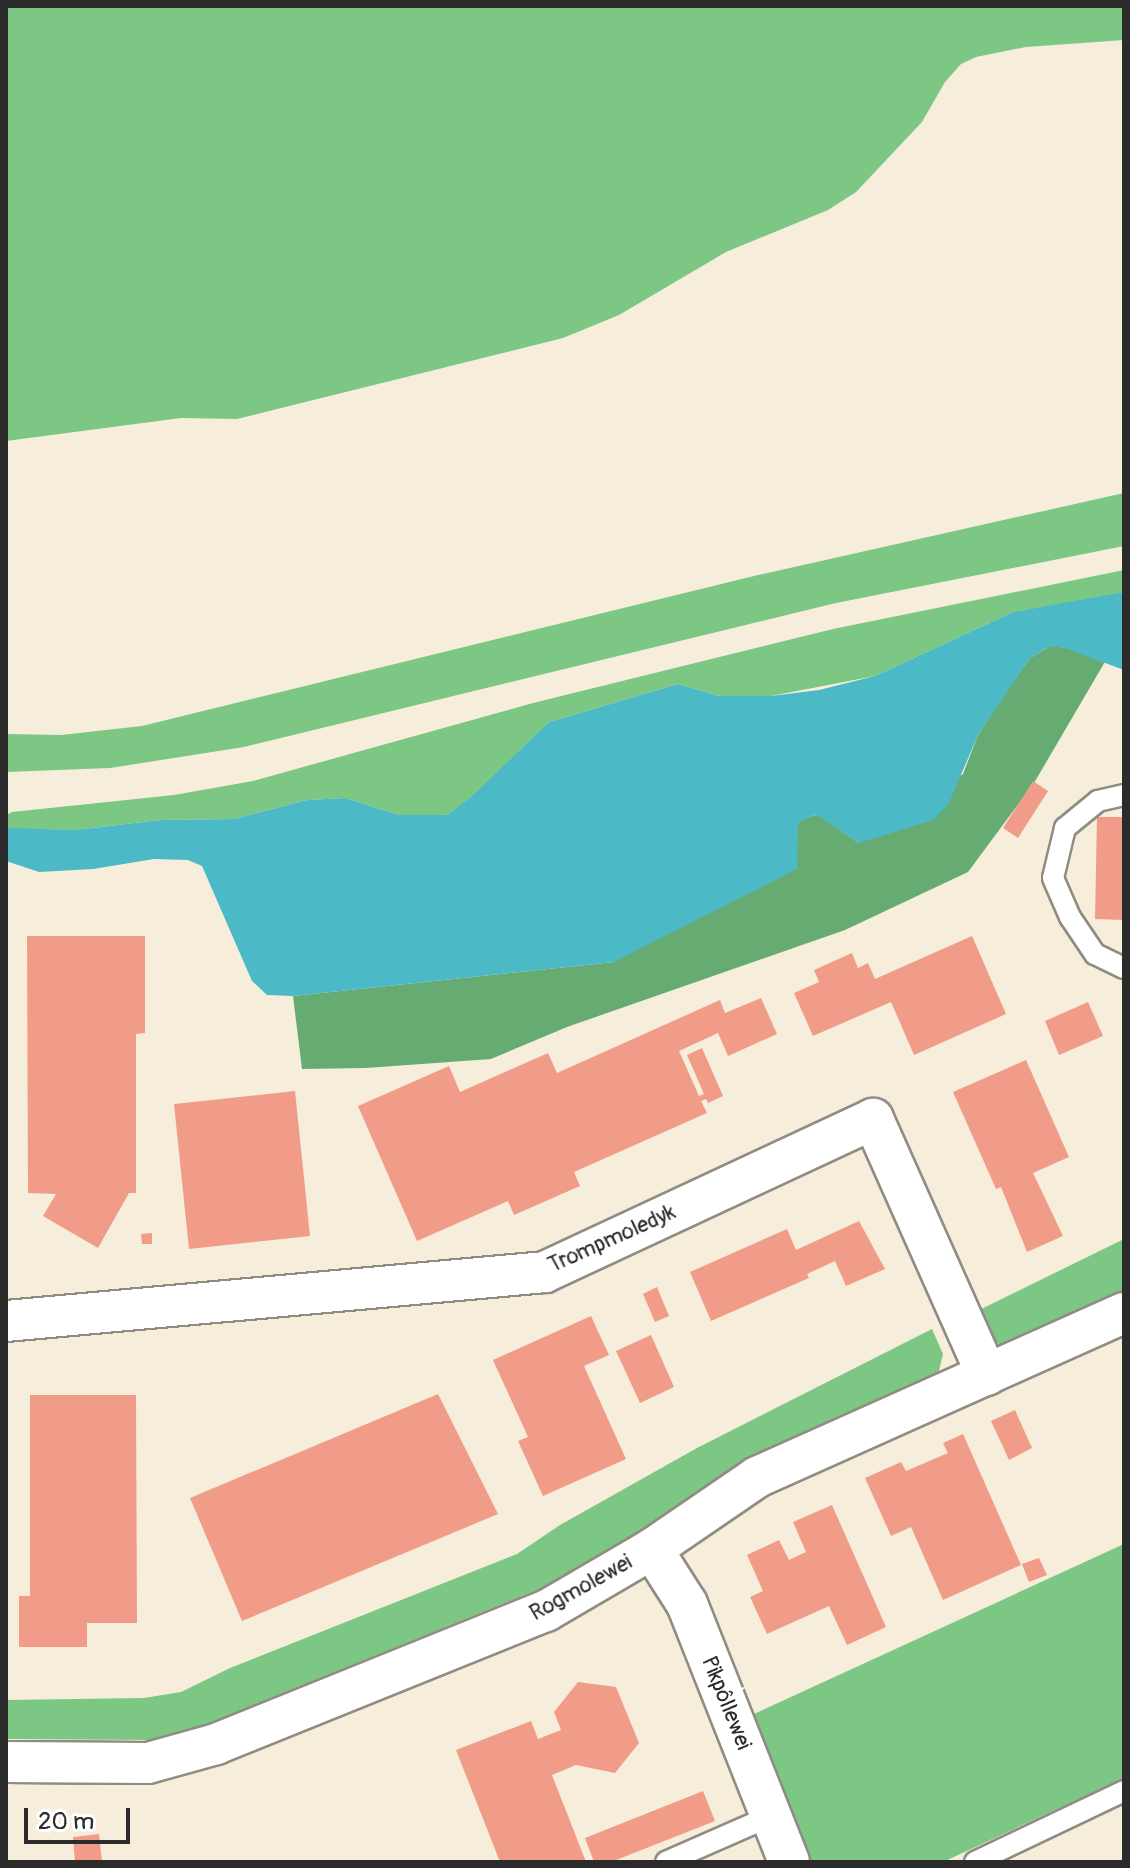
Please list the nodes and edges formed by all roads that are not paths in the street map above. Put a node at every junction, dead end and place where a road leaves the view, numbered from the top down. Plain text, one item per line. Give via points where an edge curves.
1 (1124, 795) edge
2 (1124, 968) edge
3 (1124, 1313) edge
4 (6, 1321) edge
5 (987, 1375) junction
6 (652, 1549) junction
7 (6, 1762) edge
8 (1124, 1791) edge
9 (771, 1816) junction
10 (666, 1862) edge
11 (789, 1862) edge
12 (975, 1862) edge

1 - 2 lane via 1098,801 1065,828 1053,878 1095,954
3 - 5 street, Rogmolewei
4 - 5 street, Trompmoledyk via 545,1272 873,1119
5 - 6 street, Rogmolewei via 757,1477
6 - 7 street, Rogmolewei via 546,1611 216,1744 148,1763
6 - 9 street, Pikpôllewei via 687,1604
8 - 12 lane
9 - 10 lane
9 - 11 street, Pikpôllewei

